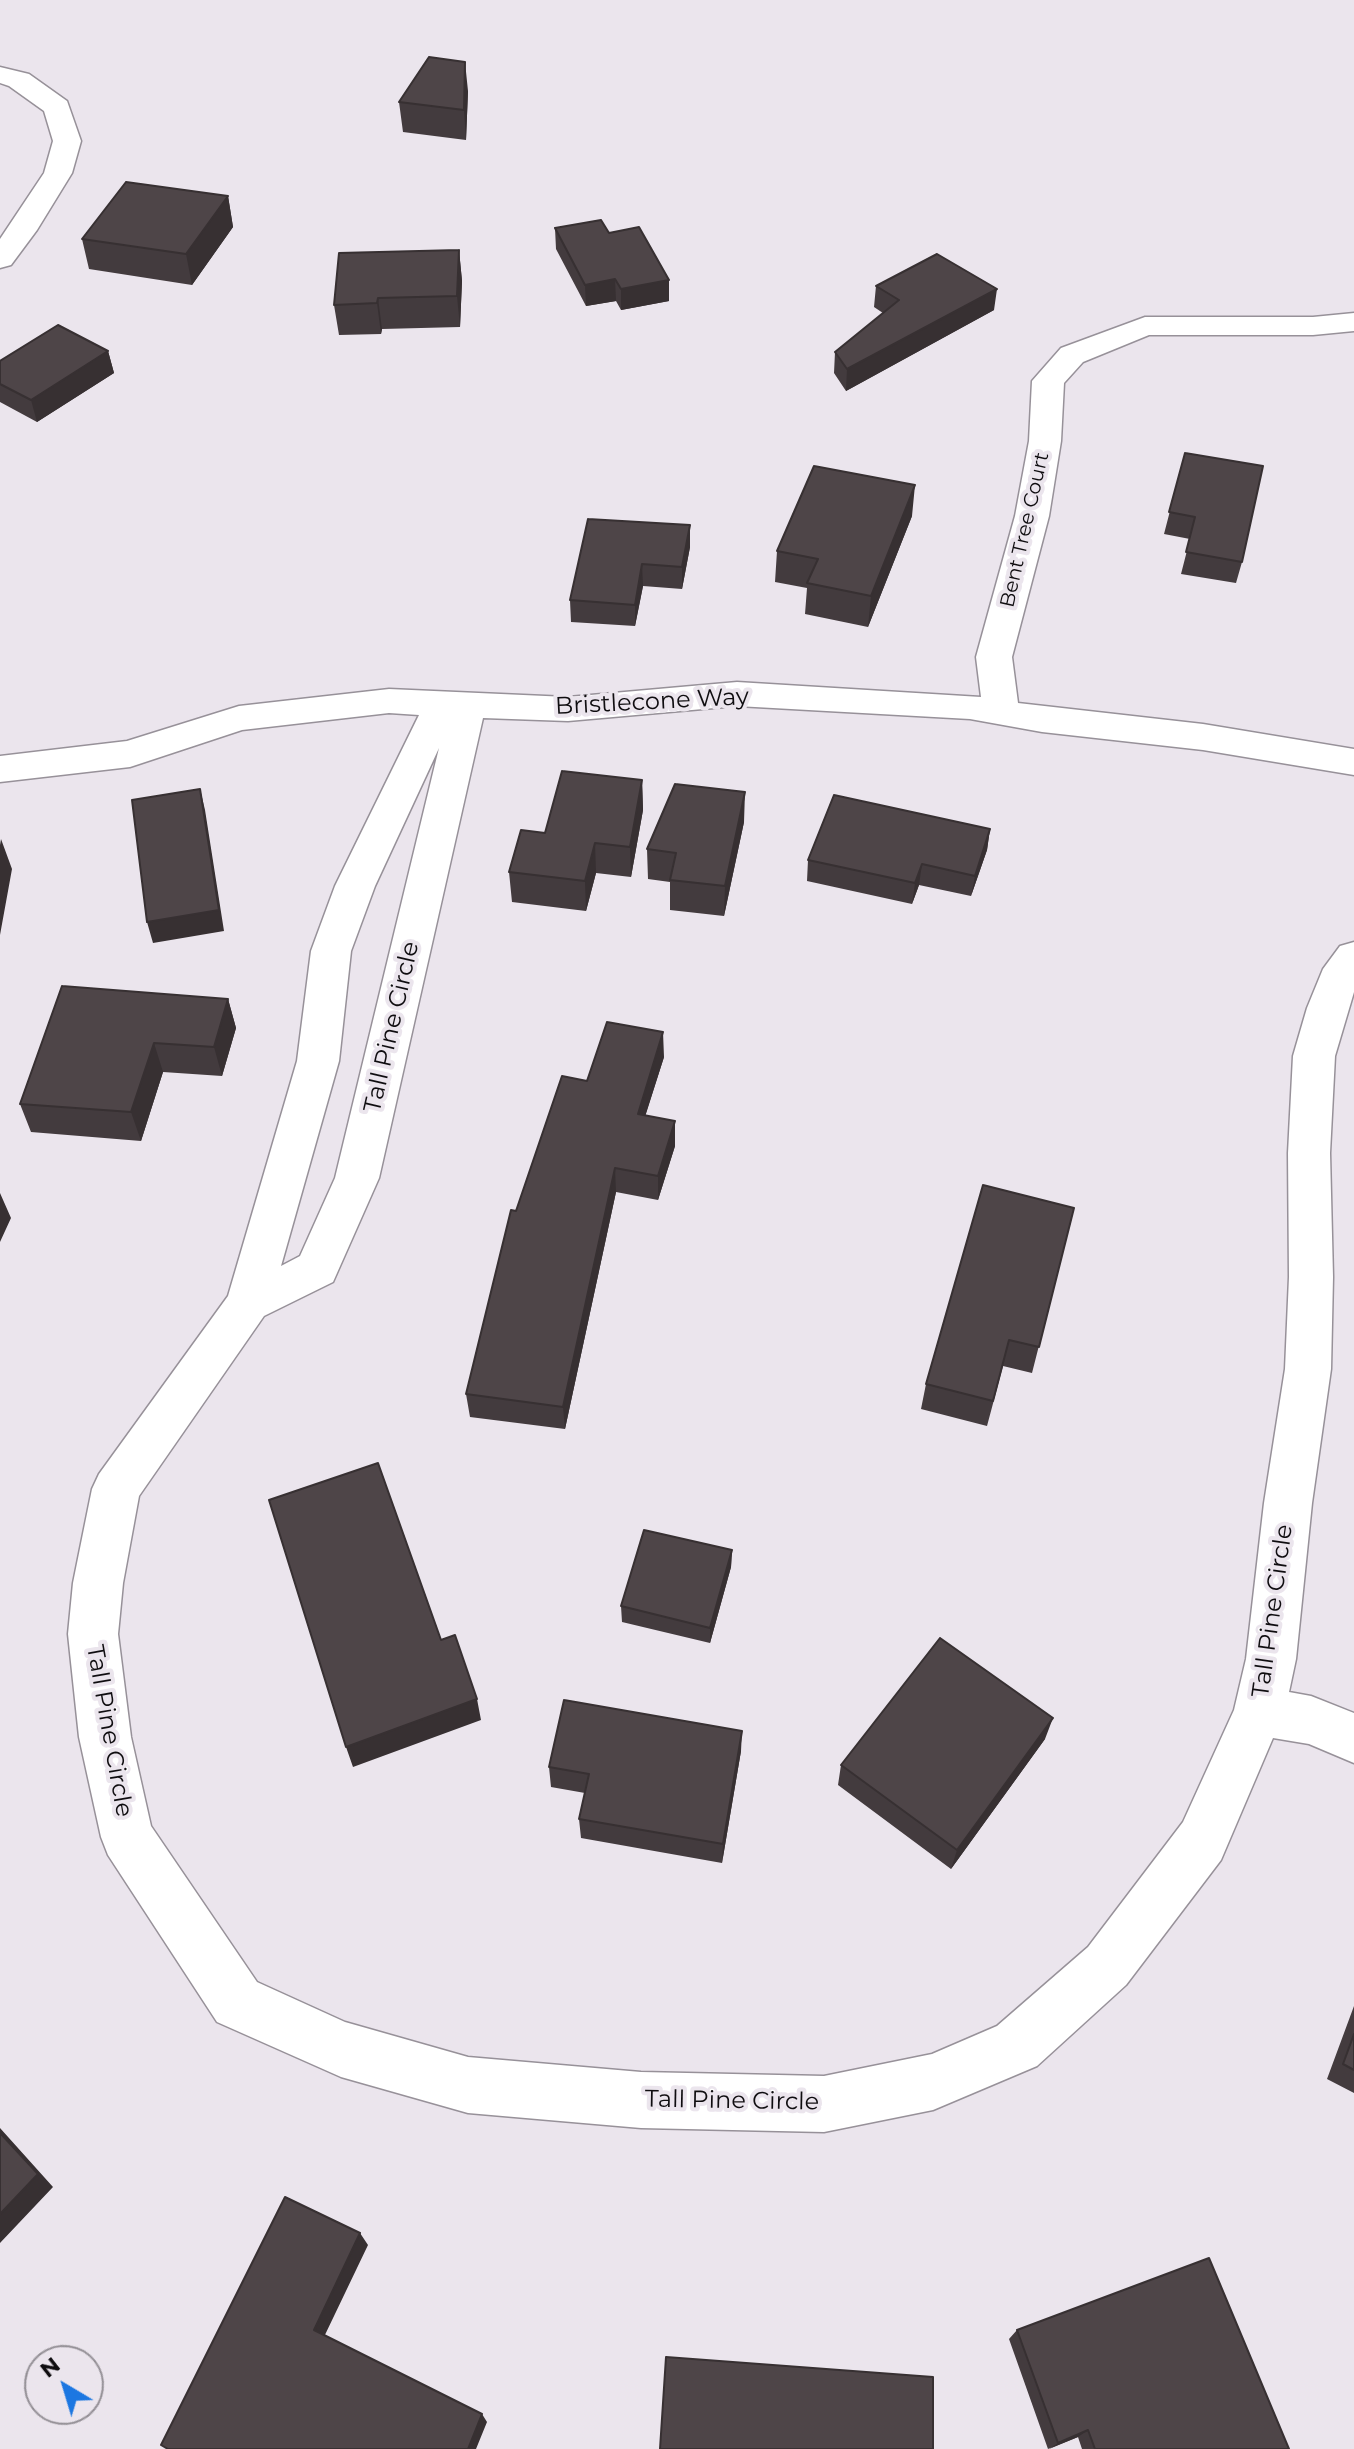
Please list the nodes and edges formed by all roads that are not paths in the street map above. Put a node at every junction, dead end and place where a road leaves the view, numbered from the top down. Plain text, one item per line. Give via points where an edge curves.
1 (0, 75) edge
2 (0, 259) edge
3 (1354, 322) edge
4 (455, 704) junction
5 (1001, 713) junction
6 (1354, 762) edge
7 (0, 769) edge
8 (1354, 957) edge
9 (248, 1303) junction
10 (1259, 1711) junction
11 (1354, 1738) edge

1 - 2 street via 19,80 57,107 67,141 58,173
3 - 5 street, Bent Tree Court via 1145,326 1072,355 1048,381 1045,441 1032,516 994,657
4 - 5 street, Bristlecone Way via 568,709 737,694
4 - 7 street, Bristlecone Way via 389,701 239,718 130,754
4 - 9 street, Tall Pine Circle via 355,886 331,951 318,1061
4 - 9 street, Tall Pine Circle via 357,1178 317,1269
5 - 6 street, Bristlecone Way via 1203,737
8 - 10 street, Tall Pine Circle via 1343,969 1327,1008 1314,1056 1308,1369 1271,1659
9 - 10 street, Tall Pine Circle via 116,1489 93,1634 105,1737 127,1837 237,2002 341,2049 468,2085 641,2100 824,2104 933,2082 1017,2046 1107,1966 1202,1841
10 - 11 street via 1311,1720

